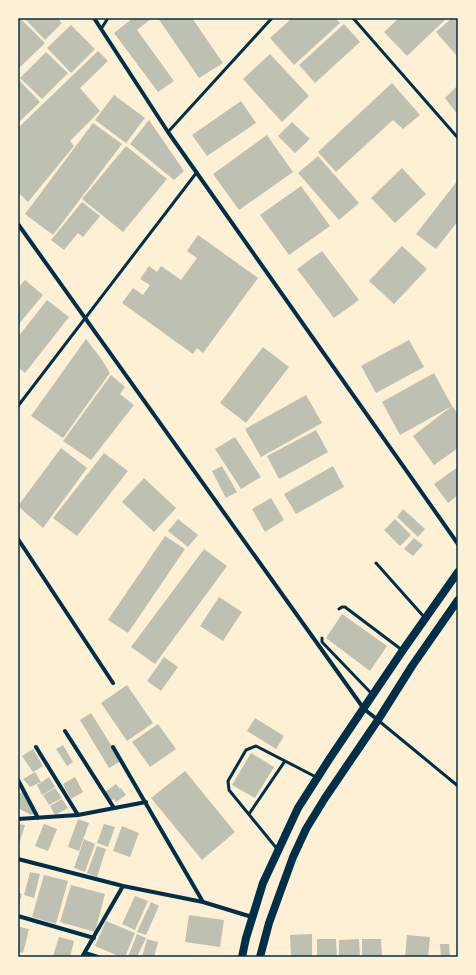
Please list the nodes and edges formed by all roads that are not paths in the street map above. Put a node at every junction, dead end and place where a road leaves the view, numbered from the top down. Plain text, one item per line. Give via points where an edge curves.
1 (94, 18) edge
2 (108, 18) edge
3 (272, 18) edge
4 (353, 18) edge
5 (101, 29) junction
6 (168, 132) junction
7 (458, 138) edge
8 (197, 172) junction
9 (18, 224) edge
10 (85, 319) junction
11 (18, 406) edge
12 (18, 539) edge
13 (458, 544) edge
14 (376, 562) dead end
15 (458, 572) edge
16 (458, 600) edge
17 (339, 609) dead end
18 (425, 618) junction
19 (322, 638) dead end
20 (403, 650) junction
21 (113, 683) dead end
22 (373, 695) junction
23 (364, 709) junction
24 (378, 720) junction
25 (65, 731) dead end
26 (36, 747) dead end
27 (113, 747) dead end
28 (285, 761) junction
29 (317, 778) junction
30 (18, 780) edge
31 (458, 786) edge
32 (146, 802) junction
33 (114, 808) junction
34 (249, 814) junction
35 (78, 815) junction
36 (18, 818) edge
37 (38, 818) junction
38 (278, 850) junction
39 (18, 859) edge
40 (123, 886) junction
41 (203, 902) junction
42 (18, 916) edge
43 (253, 917) junction
44 (94, 938) junction
45 (85, 953) junction
46 (82, 957) edge
47 (98, 957) edge
48 (242, 957) edge
49 (260, 957) edge

1 - 5 street
2 - 5 lane
3 - 6 lane
4 - 7 lane
5 - 6 street
6 - 8 street
8 - 10 lane
8 - 13 street
9 - 10 street
10 - 11 lane
10 - 23 street
12 - 21 street
14 - 18 lane
15 - 18 main road
16 - 24 main road
17 - 20 lane via 345,607
18 - 20 main road
19 - 22 lane via 322,642
20 - 22 main road
22 - 23 main road
23 - 24 street
23 - 29 main road
24 - 31 lane
24 - 49 main road via 306,829 268,923
25 - 33 street
26 - 35 street
27 - 32 street
28 - 29 lane
28 - 34 lane
28 - 34 lane via 256,746 246,750 228,780 229,790
29 - 38 main road via 298,808
30 - 37 street
32 - 33 street
32 - 41 street
33 - 35 street
34 - 38 lane
35 - 37 street
36 - 37 street
38 - 43 main road via 263,883
39 - 40 street
40 - 41 street
40 - 44 street
41 - 43 street
42 - 44 street
43 - 48 main road
44 - 45 street
45 - 46 street
45 - 47 street

